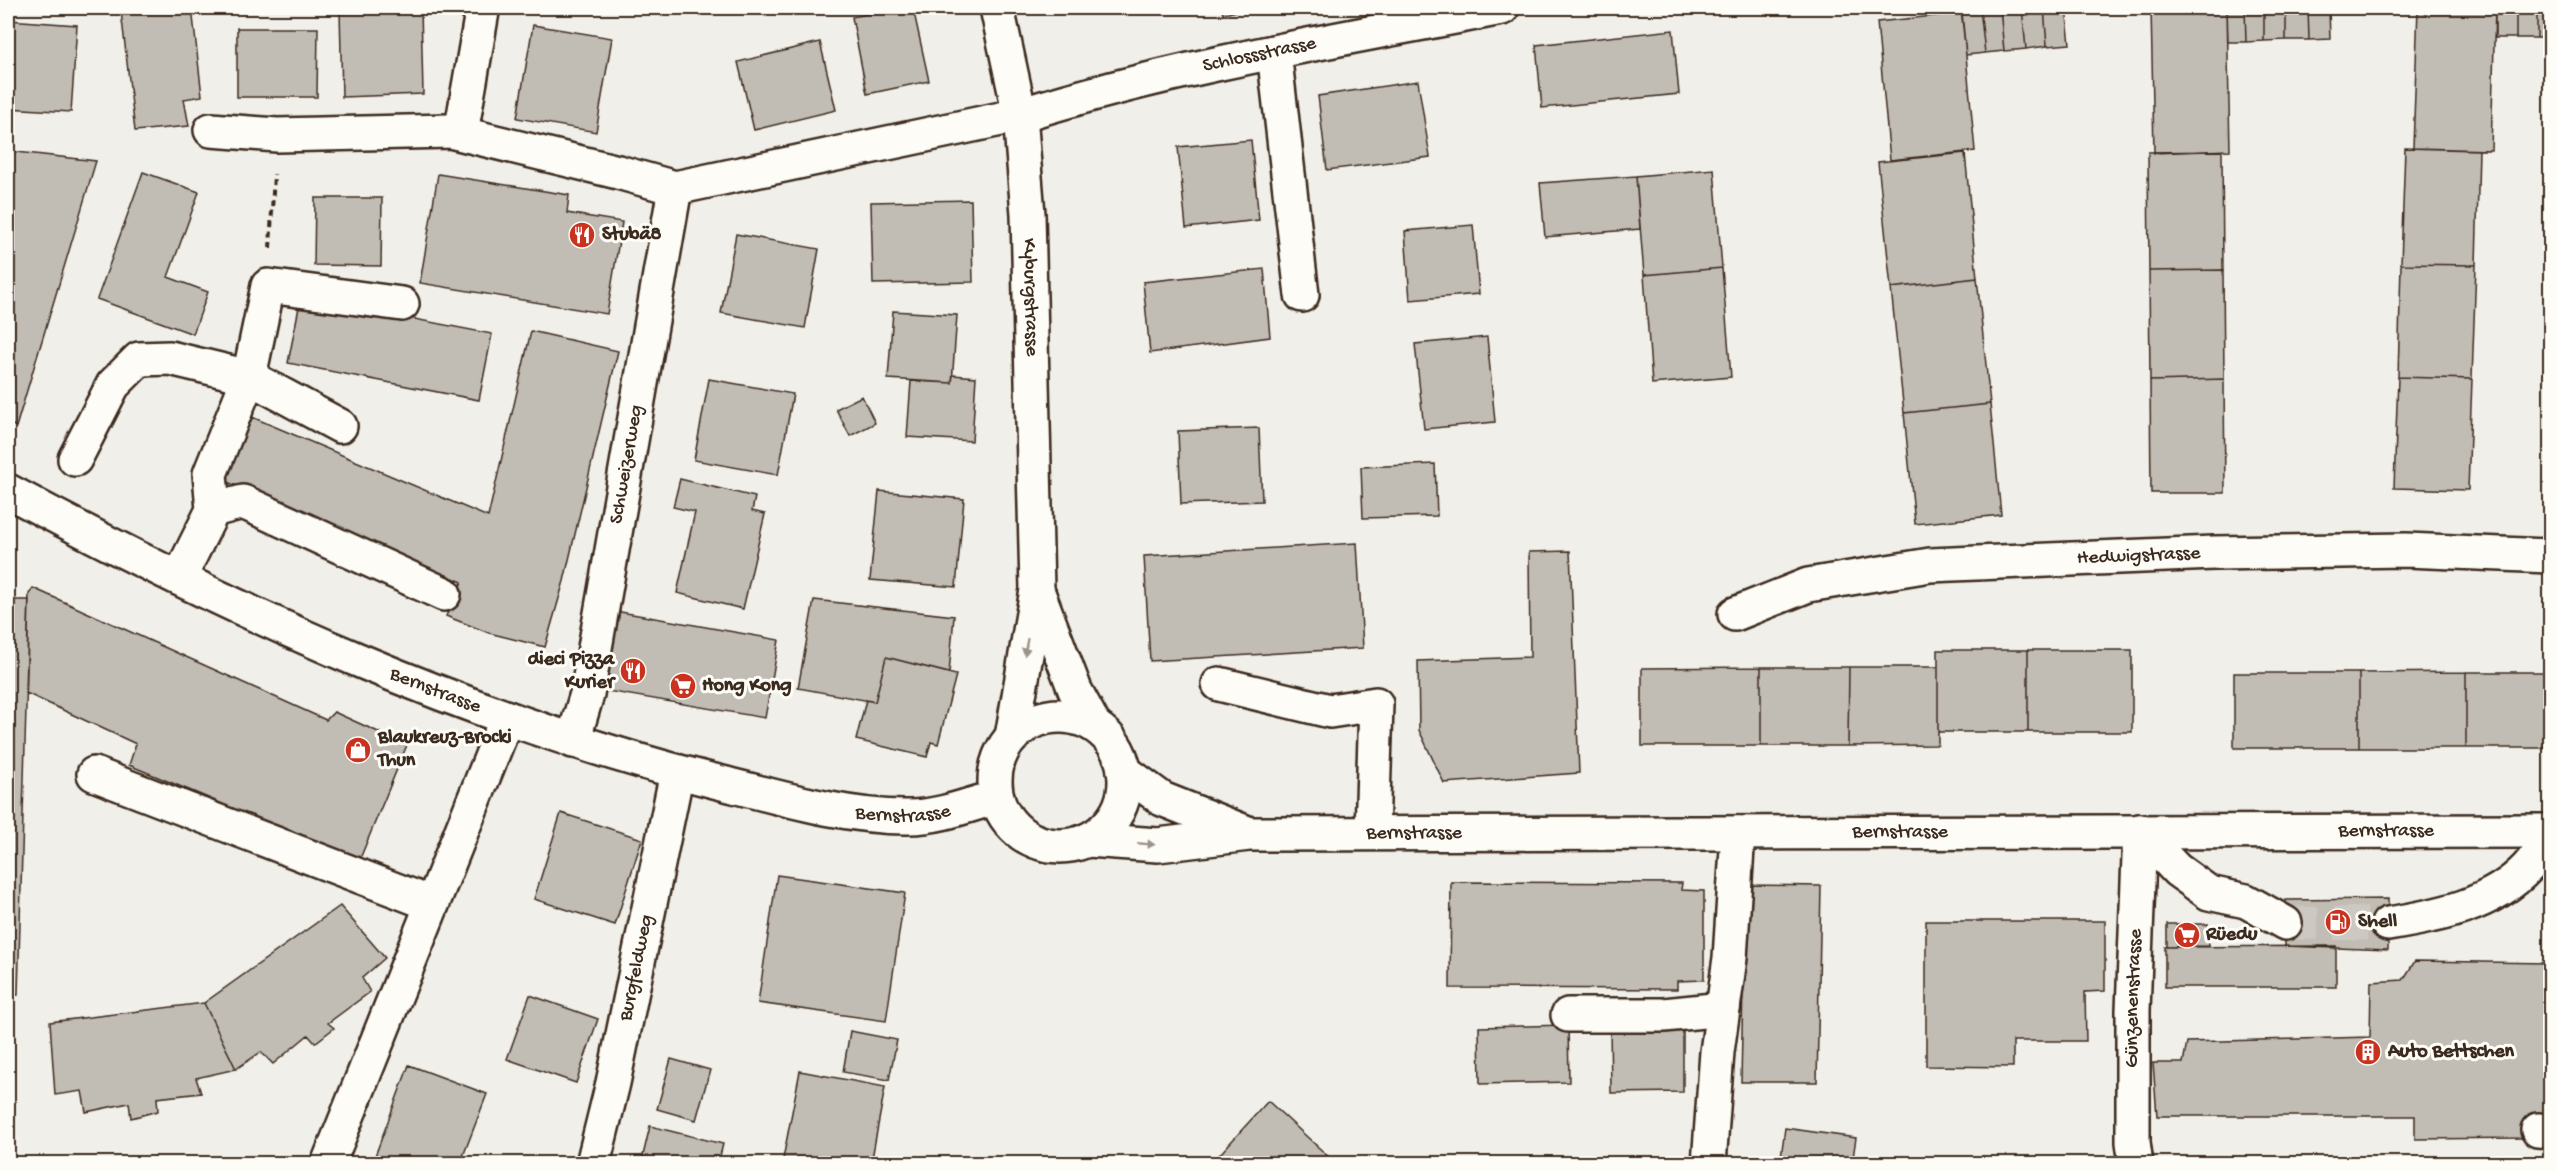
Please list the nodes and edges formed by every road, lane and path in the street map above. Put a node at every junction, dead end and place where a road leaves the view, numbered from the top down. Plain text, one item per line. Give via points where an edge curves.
1 (997, 8) edge
2 (1502, 8) edge
3 (482, 12) dead end
4 (1274, 52) junction
5 (1020, 115) junction
6 (211, 130) dead end
7 (461, 134) junction
8 (277, 135) junction
9 (675, 188) junction
10 (268, 286) junction
11 (1302, 295) dead end
12 (402, 304) dead end
13 (249, 377) junction
14 (340, 426) dead end
15 (75, 459) dead end
16 (8, 491) edge
17 (213, 510) junction
18 (2550, 556) edge
19 (179, 578) junction
20 (1037, 590) junction
21 (444, 594) dead end
22 (1735, 614) dead end
23 (1219, 684) dead end
24 (507, 718) junction
25 (1094, 725) junction
26 (1012, 737) junction
27 (573, 741) junction
28 (1124, 771) junction
29 (677, 772) junction
30 (93, 774) dead end
31 (997, 797) junction
32 (2140, 831) junction
33 (2550, 831) edge
34 (1738, 832) junction
35 (1371, 833) junction
36 (1249, 834) junction
37 (2550, 837) edge
38 (1088, 840) junction
39 (432, 904) junction
40 (2285, 923) tunnel mouth
41 (2388, 924) tunnel mouth
42 (1723, 1009) junction
43 (1568, 1015) dead end
44 (328, 1164) edge
45 (593, 1164) edge
46 (1709, 1164) edge
47 (2136, 1164) edge

1 - 5 main road, Kyburgstrasse
2 - 4 main road, Schlossstrasse
3 - 7 main road
4 - 5 main road, Schlossstrasse via 1071,99
4 - 11 main road
5 - 9 main road
5 - 20 main road, Kyburgstrasse via 1028,214
6 - 8 main road
7 - 8 main road via 450,130
7 - 9 main road
8 - 10 path
9 - 27 main road, Schweizerweg via 587,694
10 - 12 main road
10 - 13 main road
13 - 14 main road
13 - 15 main road via 170,358 139,358 113,385
13 - 17 main road via 210,474
16 - 19 main road, Bernstrasse
17 - 19 main road
17 - 21 main road via 243,502
18 - 22 main road, Hedwigstrasse via 2394,550 1930,565 1808,585
19 - 24 main road, Bernstrasse via 310,639
20 - 25 main road, Kyburgstrasse via 1075,690
20 -> 26 main road, Kyburgstrasse
23 - 35 main road via 1330,711 1376,704
24 - 27 main road, Bernstrasse
24 - 39 main road
25 - 26 main road via 1077,718 1042,718
25 - 28 main road via 1114,745
26 - 31 main road via 997,765
27 - 29 main road, Bernstrasse
28 - 36 main road, Bernstrasse via 1162,799
28 - 38 main road via 1121,804 1102,830
29 - 31 main road, Bernstrasse via 774,796 888,817 920,817
29 - 45 main road, Burgfeldweg
30 - 39 main road
31 - 38 main road via 1004,815 1032,840 1060,846
32 - 33 main road, Bernstrasse
32 - 34 main road, Bernstrasse
32 - 40 main road via 2177,870 2209,893 2246,901
32 - 47 main road, Günzenenstrasse via 2133,1010
34 - 35 main road, Bernstrasse
34 - 42 main road
35 - 36 main road, Bernstrasse
38 -> 36 main road, Bernstrasse via 1158,845
37 - 41 main road via 2526,868 2493,894 2442,916
39 - 44 main road
42 - 43 main road via 1664,1015
42 - 46 main road

